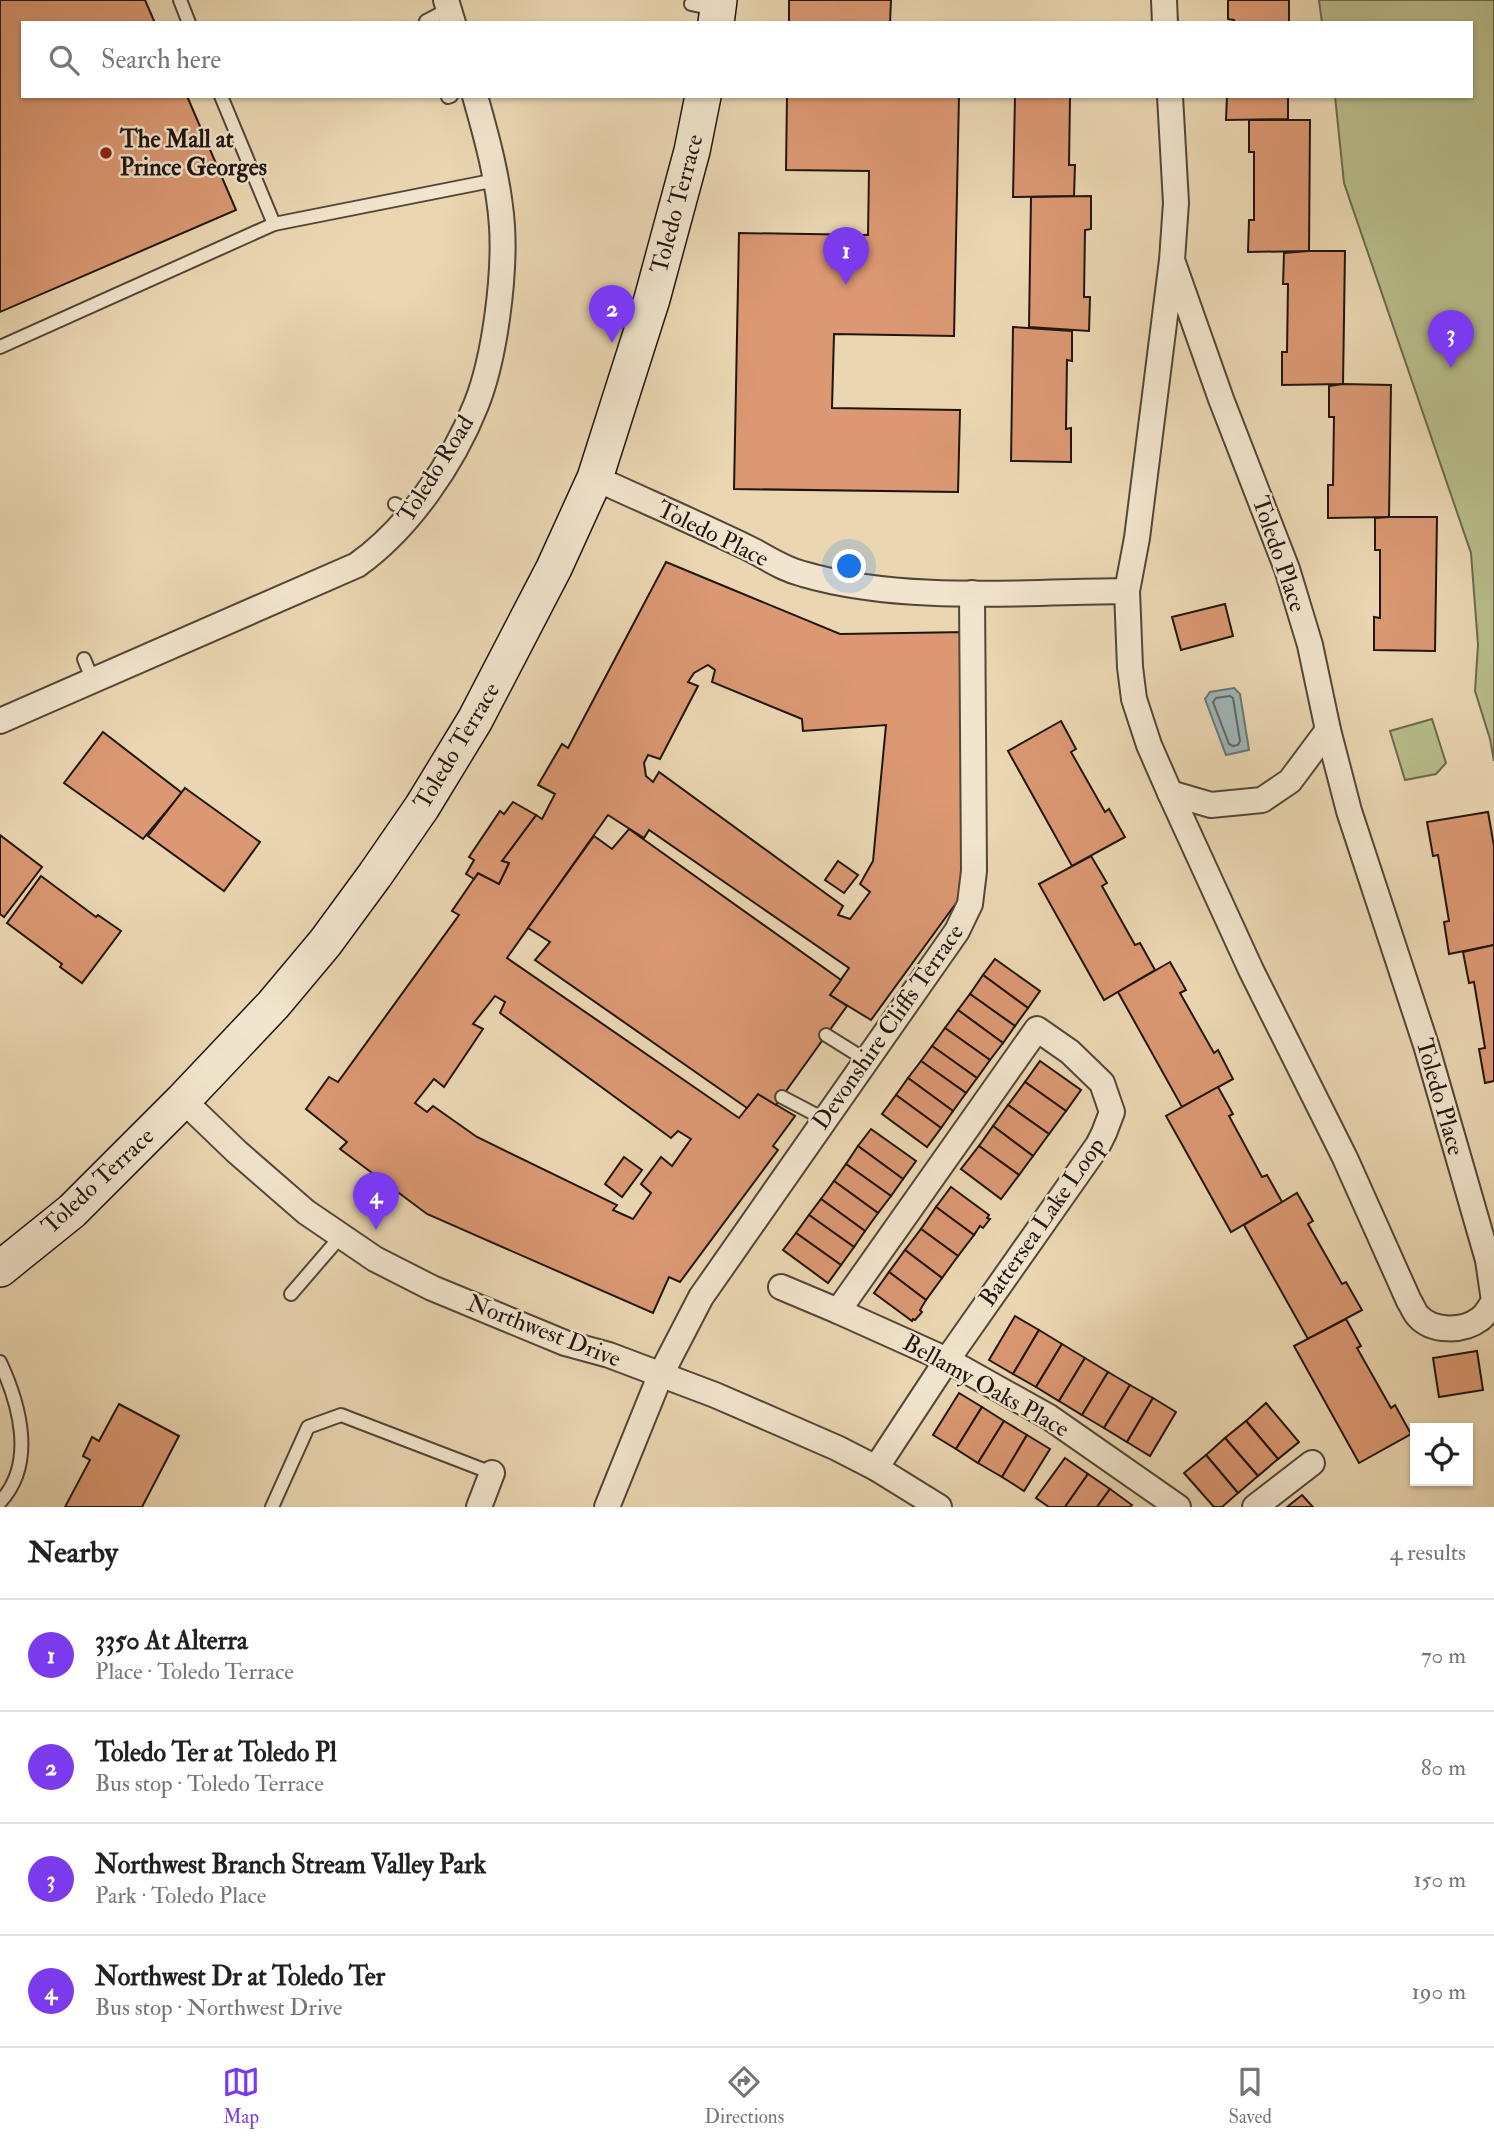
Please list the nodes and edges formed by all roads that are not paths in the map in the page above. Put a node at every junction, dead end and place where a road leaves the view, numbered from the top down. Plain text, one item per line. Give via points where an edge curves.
1 (180, 0) edge
2 (1164, 0) edge
3 (450, 11) edge
4 (188, 21) edge
5 (426, 21) dead end
6 (1165, 21) edge
7 (222, 98) edge
8 (476, 98) edge
9 (703, 98) edge
10 (1170, 98) edge
11 (496, 180) junction
12 (274, 224) junction
13 (1172, 260) junction
14 (0, 347) edge
15 (595, 478) junction
16 (1127, 591) junction
17 (972, 593) junction
18 (0, 722) edge
19 (1328, 730) junction
20 (1170, 793) junction
21 (826, 1035) dead end
22 (866, 1060) junction
23 (782, 1097) dead end
24 (183, 1100) junction
25 (824, 1119) junction
26 (341, 1236) junction
27 (0, 1269) edge
28 (781, 1287) dead end
29 (291, 1294) dead end
30 (838, 1311) junction
31 (947, 1360) junction
32 (0, 1362) edge
33 (660, 1376) junction
34 (1312, 1462) dead end
35 (876, 1468) junction
36 (492, 1473) joint
37 (0, 1502) edge
38 (272, 1507) edge
39 (479, 1507) edge
40 (607, 1507) edge
41 (939, 1507) edge
42 (1178, 1507) edge
43 (1255, 1507) edge

1 - 4 lane
2 - 6 street
3 - 5 lane
7 - 12 lane
8 - 11 street, Toledo Road
9 - 15 street, Toledo Terrace via 692,151
10 - 13 street, Toledo Place via 1176,203
11 - 12 lane
11 - 18 street, Toledo Road via 502,227 500,286 489,364 478,402 464,433 404,508 391,538 357,565 308,578 89,670
12 - 14 lane
13 - 16 street, Toledo Place
13 - 19 street, Toledo Place via 1287,569 1310,645
15 - 17 street, Toledo Place via 800,573 865,589
15 - 24 street, Toledo Terrace via 508,659 422,807 325,943
16 - 17 street, Toledo Place
16 - 20 street, Toledo Place via 1134,699
17 - 22 street, Devonshire Cliffs Terrace via 974,871 970,904 957,931
19 - 20 street via 1290,781 1262,800 1211,805
19 - 20 street, Toledo Place via 1488,1260 1494,1301 1482,1318 1470,1325 1436,1328 1418,1317
21 - 22 lane
22 - 25 street, Devonshire Cliffs Terrace
23 - 25 lane
24 - 26 street, Northwest Drive via 297,1204
24 - 27 street, Toledo Terrace via 72,1211
25 - 33 street, Devonshire Cliffs Terrace via 701,1297
26 - 29 lane
26 - 33 street, Northwest Drive via 432,1288
28 - 30 street, Bellamy Oaks Place
30 - 31 street, Bellamy Oaks Place
30 - 31 street, Battersea Lake Loop via 1037,1029 1102,1083 1112,1112 1098,1145
31 - 35 street, Battersea Lake Loop
31 - 42 street, Bellamy Oaks Place via 1049,1417
32 - 37 lane via 16,1404 22,1437 20,1469
33 - 35 street, Northwest Drive via 727,1400
33 - 40 street, Devonshire Cliffs Terrace
34 - 43 street
35 - 41 street, Northwest Drive
36 - 38 lane via 341,1415 308,1427
36 - 39 street

